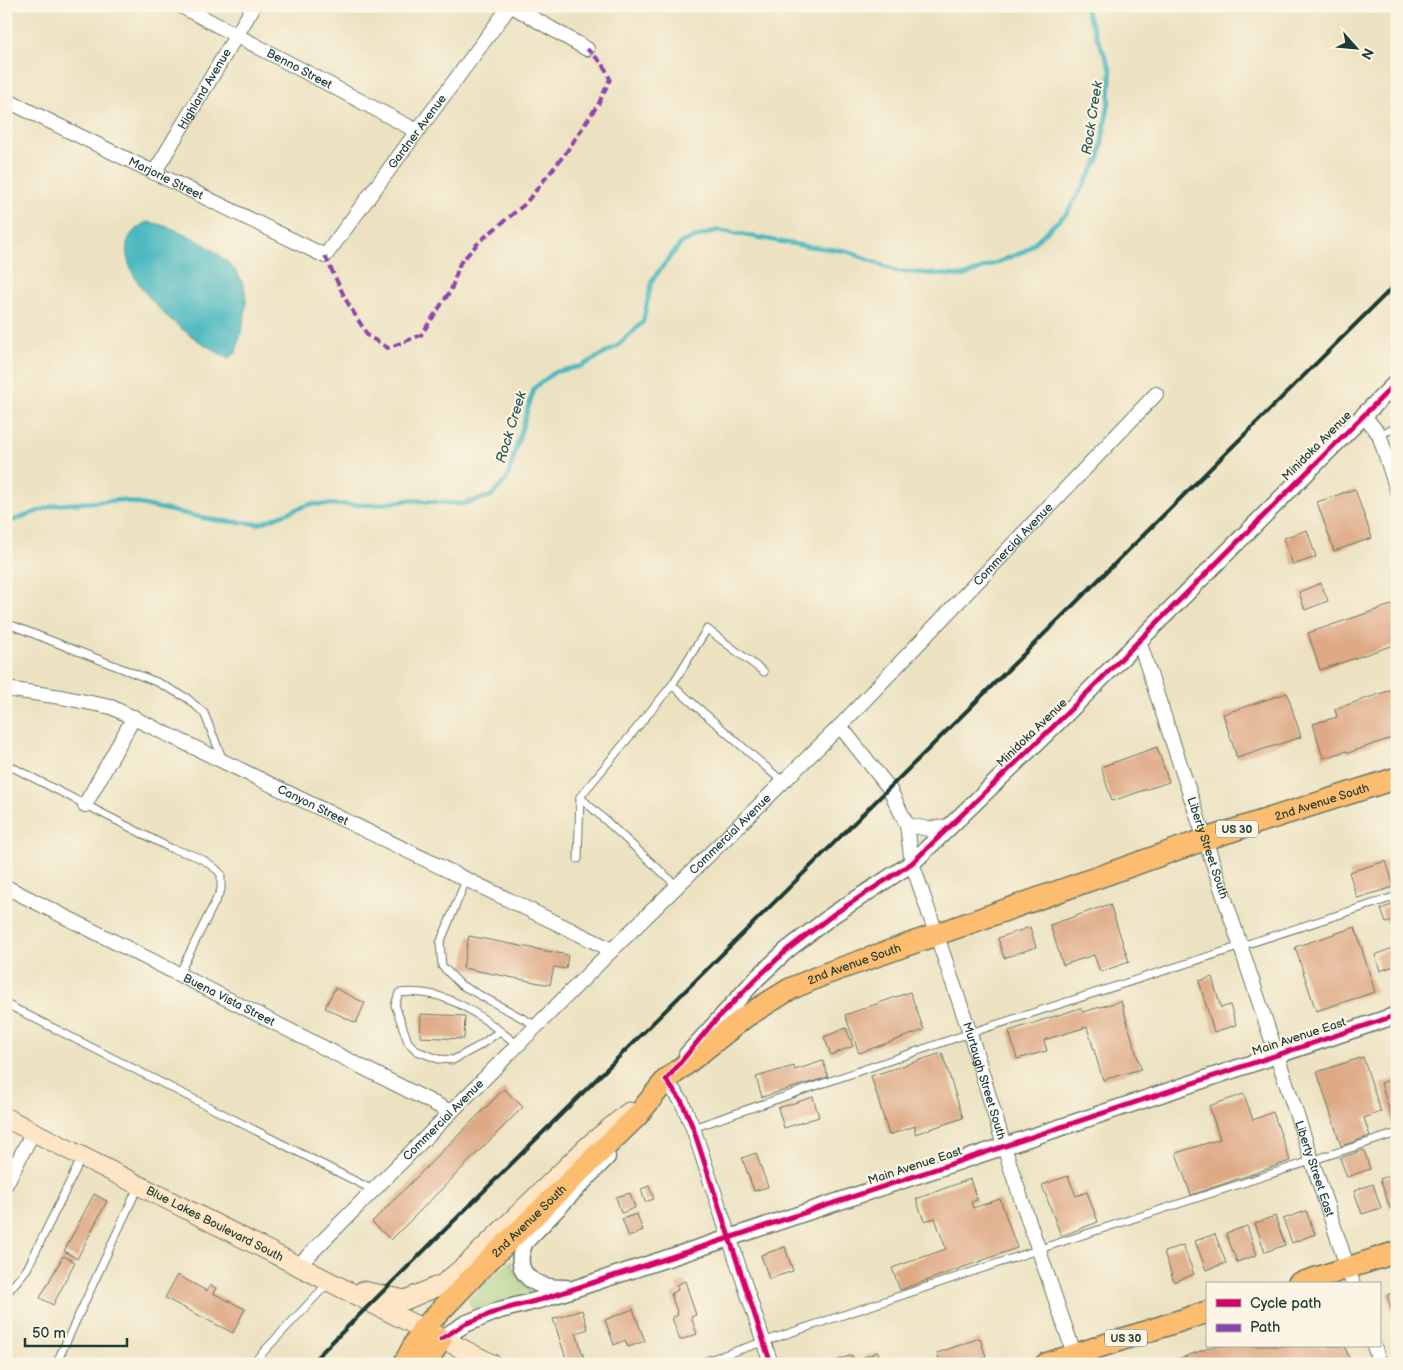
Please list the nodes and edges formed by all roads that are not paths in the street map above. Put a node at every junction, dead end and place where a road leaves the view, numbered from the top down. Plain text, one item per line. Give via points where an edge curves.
1 (181, 6) edge
2 (254, 6) edge
3 (511, 6) edge
4 (236, 36) junction
5 (587, 49) dead end
6 (6, 100) edge
7 (417, 131) junction
8 (154, 173) junction
9 (325, 256) joint
10 (1397, 382) edge
11 (1156, 394) dead end
12 (1363, 415) junction
13 (1397, 428) edge
14 (1378, 434) junction
15 (1397, 490) edge
16 (6, 623) edge
17 (1139, 641) junction
18 (764, 672) dead end
19 (672, 685) junction
20 (6, 689) edge
21 (134, 717) junction
22 (840, 726) junction
23 (224, 763) junction
24 (6, 764) edge
25 (1397, 778) edge
26 (783, 782) junction
27 (580, 797) junction
28 (85, 804) junction
29 (907, 825) junction
30 (950, 826) junction
31 (1206, 839) junction
32 (578, 860) dead end
33 (912, 863) junction
34 (467, 878) junction
35 (677, 886) junction
36 (6, 887) edge
37 (1397, 896) edge
38 (935, 935) junction
39 (1242, 947) junction
40 (612, 950) junction
41 (179, 974) junction
42 (6, 1004) edge
43 (1397, 1015) edge
44 (537, 1026) junction
45 (500, 1031) junction
46 (970, 1034) junction
47 (518, 1045) junction
48 (1277, 1055) junction
49 (662, 1085) junction
50 (451, 1112) junction
51 (637, 1116) junction
52 (6, 1118) edge
53 (693, 1128) junction
54 (33, 1132) junction
55 (1397, 1134) edge
56 (1004, 1147) junction
57 (82, 1156) junction
58 (1312, 1160) junction
59 (6, 1184) edge
60 (139, 1186) junction
61 (374, 1190) junction
62 (728, 1238) junction
63 (1039, 1249) junction
64 (1397, 1252) edge
65 (314, 1274) junction
66 (1350, 1276) edge
67 (1311, 1282) edge
68 (581, 1287) junction
69 (6, 1294) edge
70 (1206, 1312) edge
71 (422, 1330) junction
72 (441, 1339) junction
73 (763, 1343) junction
74 (1375, 1348) edge
75 (1076, 1359) edge
76 (56, 1364) edge
77 (252, 1364) edge
78 (404, 1364) edge
79 (426, 1364) edge
80 (492, 1364) edge
81 (697, 1364) edge
82 (771, 1364) edge
83 (1046, 1364) edge
84 (1380, 1364) edge

1 - 4 street, Benno Street
2 - 4 street, Highland Avenue
3 - 5 street
3 - 7 street, Gardner Avenue
4 - 7 street, Benno Street
4 - 8 street, Highland Avenue
6 - 8 street, Marjorie Street
7 - 9 street, Gardner Avenue
8 - 9 street, Marjorie Street
10 - 12 street, Minidoka Avenue
11 - 22 street, Commercial Avenue
12 - 14 street
12 - 17 street, Minidoka Avenue
13 - 14 lane
14 - 15 street
16 - 23 lane via 187,698 204,713
17 - 30 street, Minidoka Avenue
17 - 31 street, Liberty Street South
18 - 19 lane via 708,629
19 - 26 lane
19 - 27 lane
20 - 21 street, Canyon Street via 111,707
21 - 23 street, Canyon Street
21 - 28 street
22 - 26 street, Commercial Avenue
22 - 29 street, Murtaugh Street South via 889,788
23 - 34 street, Canyon Street
24 - 28 lane
25 - 31 main road, 2nd Avenue South / US 30
26 - 35 street, Commercial Avenue
27 - 32 lane
27 - 35 lane
28 - 41 lane via 172,849 195,855 212,864 221,874 221,890
29 - 30 street via 929,829
29 - 33 street, Murtaugh Street South
30 - 33 street, Minidoka Avenue
31 - 38 main road, 2nd Avenue South / US 30
31 - 39 street, Liberty Street South
33 - 38 street, Murtaugh Street South
33 - 49 street, Minidoka Avenue via 834,914 787,950 712,1024
34 - 40 street, Canyon Street
34 - 44 lane via 440,942 442,966 460,985
35 - 40 street, Commercial Avenue
36 - 41 street, Buena Vista Street
37 - 39 lane
38 - 46 street, Murtaugh Street South
38 - 49 main road, 2nd Avenue South / US 30 via 825,974 790,990 745,1016
39 - 46 lane
39 - 48 street, Liberty Street South
40 - 44 street, Commercial Avenue
41 - 50 street, Buena Vista Street
42 - 61 lane
43 - 48 street, Main Avenue East
44 - 47 street, Commercial Avenue
45 - 45 lane via 474,1010 452,999 413,991 399,993 395,1005 408,1042 418,1051 438,1059 453,1060
45 - 47 lane
46 - 53 lane
46 - 56 street, Murtaugh Street South
47 - 50 street, Commercial Avenue
48 - 56 street, Main Avenue East
48 - 58 street, Liberty Street East
49 - 51 main road, 2nd Avenue South / US 30
49 - 53 street via 682,1102
49 - 65 main road via 589,1145 443,1284 404,1300 366,1292
50 - 61 street, Commercial Avenue
51 - 68 street via 599,1168 525,1242 521,1253 521,1268 537,1284 550,1288
51 - 71 main road, 2nd Avenue South / US 30
52 - 54 main road, Blue Lakes Boulevard South
53 - 62 street
54 - 57 main road, Blue Lakes Boulevard South
54 - 59 street
55 - 58 lane
56 - 62 street, Main Avenue East
56 - 63 street, Murtaugh Street South
57 - 60 main road, Blue Lakes Boulevard South
57 - 69 lane via 27,1269
58 - 63 lane
58 - 66 street, Liberty Street East
60 - 65 main road, Blue Lakes Boulevard South
60 - 76 lane
61 - 65 street, Commercial Avenue
62 - 68 street, Main Avenue East
62 - 73 street
63 - 73 lane
63 - 75 street, Murtaugh Street South
64 - 66 main road
65 - 71 main road, Blue Lakes Boulevard South
65 - 77 lane
66 - 67 main road
68 - 72 street, Main Avenue East via 484,1316
70 - 75 main road, US 30
71 - 72 main road, Blue Lakes Boulevard South
71 - 78 main road, US 30
72 - 79 main road
72 - 80 main road, Blue Lakes Boulevard South
73 - 81 lane
73 - 82 street
74 - 84 street
75 - 83 main road, US 30

